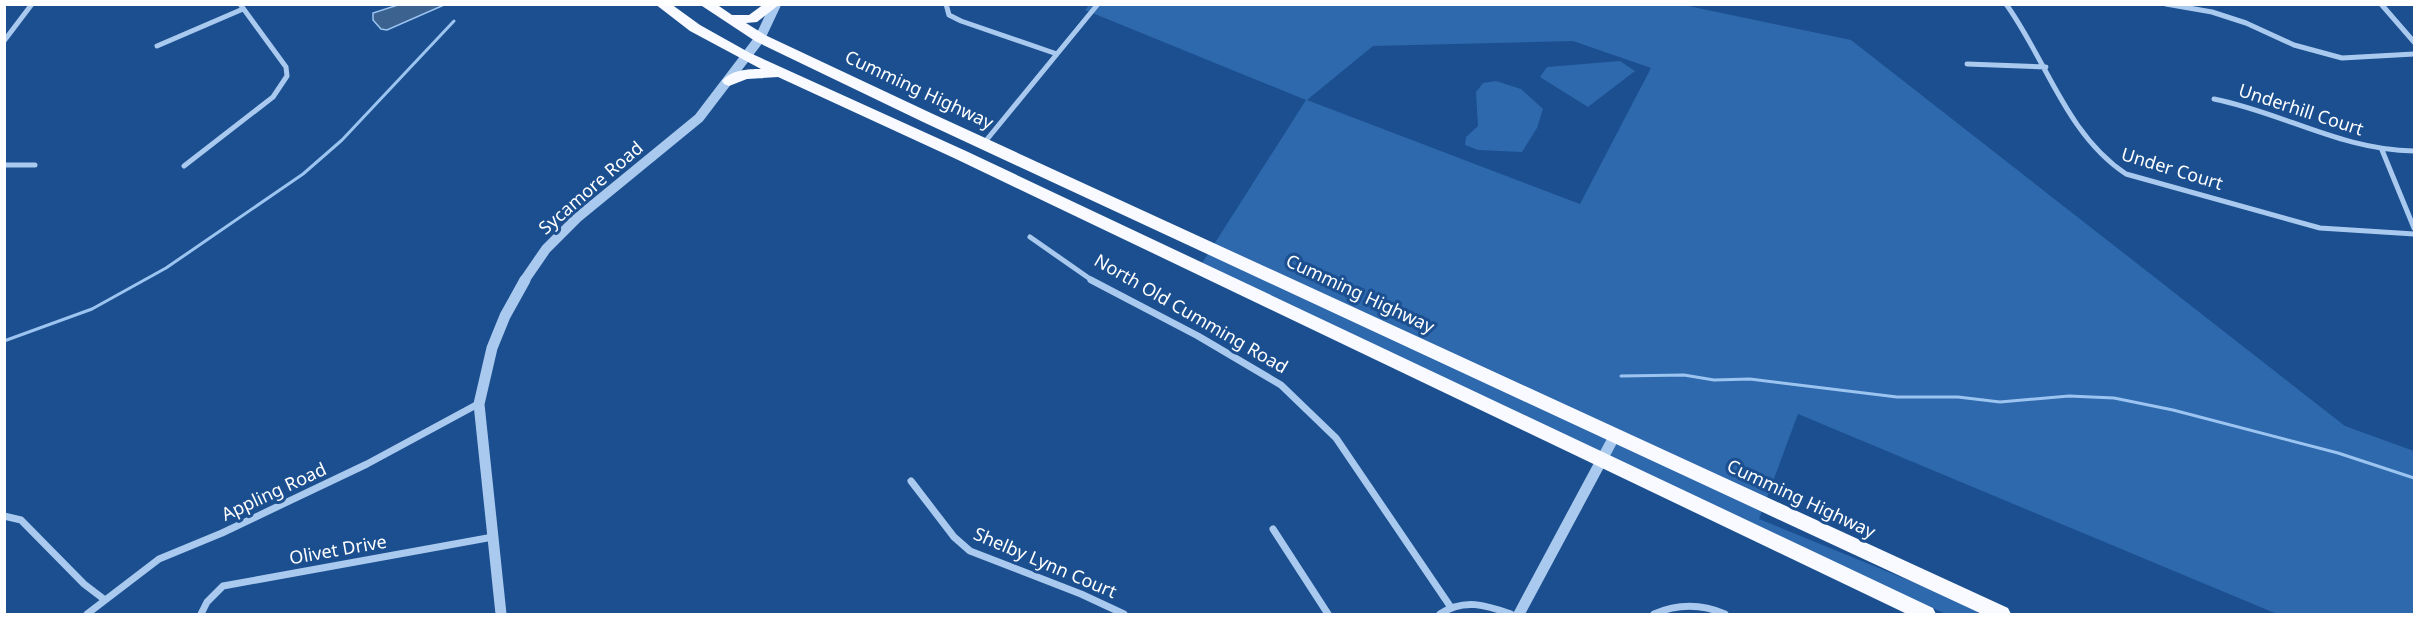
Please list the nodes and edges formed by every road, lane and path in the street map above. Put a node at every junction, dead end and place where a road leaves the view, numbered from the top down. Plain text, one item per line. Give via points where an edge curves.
1 (32, 4) edge
2 (661, 4) edge
3 (705, 4) edge
4 (775, 4) edge
5 (946, 4) edge
6 (1098, 4) edge
7 (2006, 4) edge
8 (2166, 4) edge
9 (2212, 4) edge
10 (2381, 4) edge
11 (242, 7) edge
12 (2212, 12) junction
13 (730, 19) junction
14 (760, 38) junction
15 (4, 41) edge
16 (2415, 42) edge
17 (157, 46) dead end
18 (1057, 54) junction
19 (2415, 54) edge
20 (745, 56) junction
21 (1967, 64) dead end
22 (2046, 67) junction
23 (783, 74) junction
24 (729, 81) junction
25 (2214, 99) dead end
26 (984, 143) junction
27 (2382, 150) junction
28 (2415, 152) edge
29 (4, 165) edge
30 (35, 165) dead end
31 (184, 166) dead end
32 (2415, 228) edge
33 (2415, 234) edge
34 (1030, 237) dead end
35 (478, 404) junction
36 (1614, 437) junction
37 (1602, 461) junction
38 (911, 481) dead end
39 (4, 516) edge
40 (1273, 529) dead end
41 (494, 537) junction
42 (105, 600) junction
43 (1450, 606) junction
44 (87, 615) edge
45 (201, 615) edge
46 (501, 615) edge
47 (1124, 615) edge
48 (1328, 615) edge
49 (1440, 615) edge
50 (1511, 615) edge
51 (1519, 615) edge
52 (1654, 615) edge
53 (1725, 615) edge
54 (1926, 615) edge
55 (2001, 615) edge

1 - 15 street
2 - 20 highway via 694,28
3 - 13 highway, Cumming Highway
4 - 13 highway via 752,19
4 - 14 street, Sycamore Road
5 - 18 street via 950,15 961,21
6 - 18 street
7 - 22 street, Under Court
8 - 12 street
9 - 12 street
10 - 16 street
11 - 17 street
11 - 31 street via 286,67 287,76 273,97
12 - 19 street via 2294,45 2334,56
13 - 14 highway, Cumming Highway
14 - 20 street, Sycamore Road
14 - 26 highway, Cumming Highway
18 - 26 street
20 - 23 highway
20 - 24 street, Sycamore Road
21 - 22 street
22 - 33 street, Under Court via 2084,140 2098,156 2126,174 2320,228
23 - 24 highway via 745,74
23 - 37 highway
24 - 35 street, Sycamore Road via 699,118 577,218 546,249 505,316 492,348
25 - 27 street, Underhill Court via 2238,103 2343,141
26 - 36 highway, Cumming Highway
27 - 28 street, Underhill Court
27 - 32 street
29 - 30 street
34 - 43 street, North Old Cumming Road via 1097,284 1198,336 1281,385 1336,438
35 - 41 street, Sycamore Road
35 - 42 street, Appling Road via 367,465 159,559
36 - 37 street
36 - 55 highway, Cumming Highway
37 - 51 street
37 - 54 highway
38 - 47 street, Shelby Lynn Court via 954,537 970,551
39 - 42 street via 21,520
40 - 48 street
41 - 45 street, Olivet Drive via 224,586 207,602
41 - 46 street, Sycamore Road
42 - 44 street, Appling Road
43 - 49 street
43 - 50 street via 1475,603
52 - 53 street via 1678,606 1715,609

